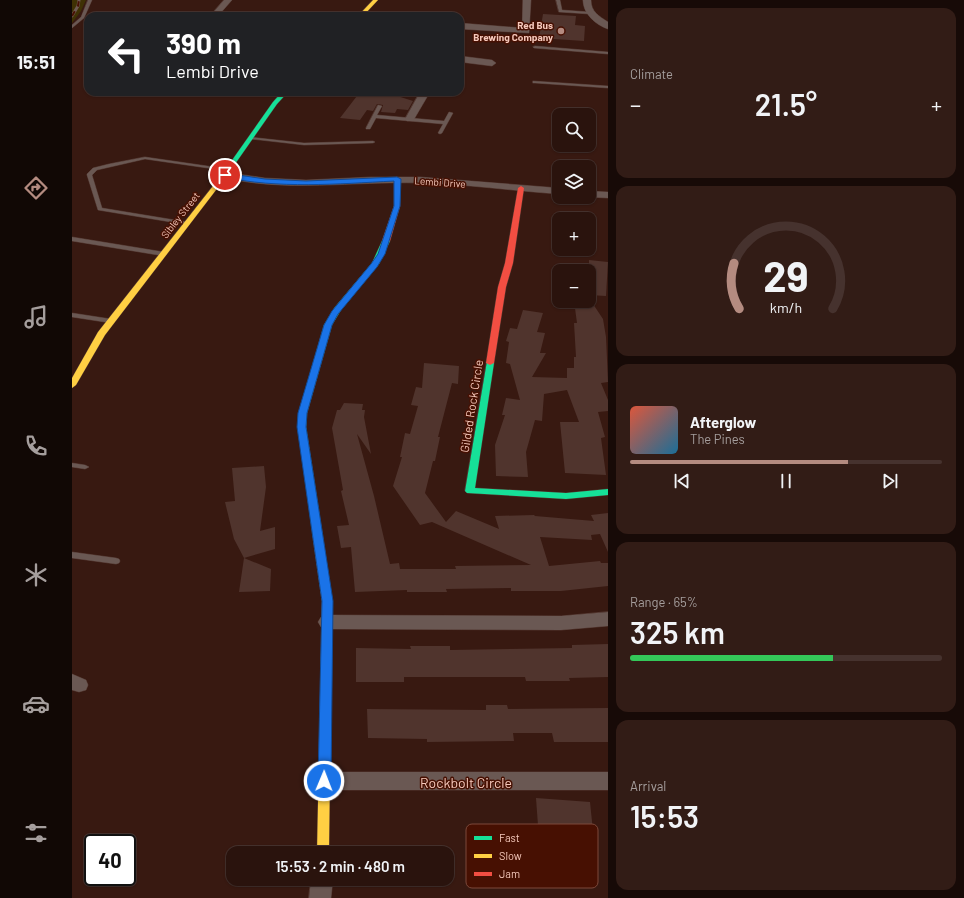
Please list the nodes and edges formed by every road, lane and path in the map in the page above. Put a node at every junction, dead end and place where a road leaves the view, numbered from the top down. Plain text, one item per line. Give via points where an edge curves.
1 (90, 0) edge
2 (228, 0) edge
3 (376, 0) edge
4 (527, 0) edge
5 (558, 0) edge
6 (587, 0) edge
7 (85, 12) edge
8 (218, 12) edge
9 (364, 12) edge
10 (590, 13) junction
11 (84, 14) edge
12 (606, 23) edge
13 (464, 26) edge
14 (72, 27) edge
15 (535, 47) dead end
16 (608, 53) edge
17 (464, 60) edge
18 (492, 63) dead end
19 (535, 82) dead end
20 (608, 87) edge
21 (282, 96) edge
22 (423, 96) edge
23 (380, 106) dead end
24 (451, 113) dead end
25 (374, 116) junction
26 (410, 119) junction
27 (446, 123) junction
28 (368, 128) dead end
29 (440, 133) dead end
30 (251, 138) junction
31 (373, 142) dead end
32 (227, 172) junction
33 (397, 179) junction
34 (521, 188) junction
35 (552, 190) edge
36 (596, 195) edge
37 (608, 196) edge
38 (187, 224) junction
39 (72, 239) edge
40 (164, 254) junction
41 (72, 315) edge
42 (111, 322) junction
43 (75, 373) edge
44 (72, 385) edge
45 (72, 465) edge
46 (85, 466) dead end
47 (608, 492) edge
48 (72, 555) edge
49 (116, 561) dead end
50 (608, 619) edge
51 (327, 622) junction
52 (608, 780) edge
53 (324, 781) junction
54 (323, 846) edge
55 (321, 886) edge
56 (320, 898) edge

1 - 7 lane
2 - 8 street
3 - 9 street
4 - 13 street via 526,31
5 - 10 lane via 560,11
6 - 10 street
10 - 12 street
11 - 14 lane
15 - 16 lane
17 - 18 street
19 - 20 lane
21 - 30 street, Sibley Street
22 - 26 street
23 - 25 lane
24 - 27 lane
25 - 26 lane
25 - 28 lane
26 - 27 lane
27 - 29 lane
30 - 31 lane via 304,144
30 - 32 street, Sibley Street
32 - 33 street, Lembi Drive via 265,181 306,183
32 - 38 street, Sibley Street
32 - 38 lane via 145,158 95,169 89,175 100,209
33 - 34 street, Lembi Drive
33 - 51 street via 397,206 382,254 334,313 328,325 303,413 302,427 327,601
34 - 35 street, Lembi Drive
34 - 47 street, Gilded Rock Circle via 509,263 502,287 470,492 566,496
36 - 37 street
38 - 40 street, Sibley Street
39 - 40 lane, Sibley Street
40 - 42 street, Sibley Street
41 - 42 lane
42 - 43 street, Sibley Street
43 - 44 street, Sibley Street
45 - 46 lane
48 - 49 lane
50 - 51 street via 561,623
51 - 53 street
52 - 53 street, Rockbolt Circle
53 - 54 street
55 - 56 street

